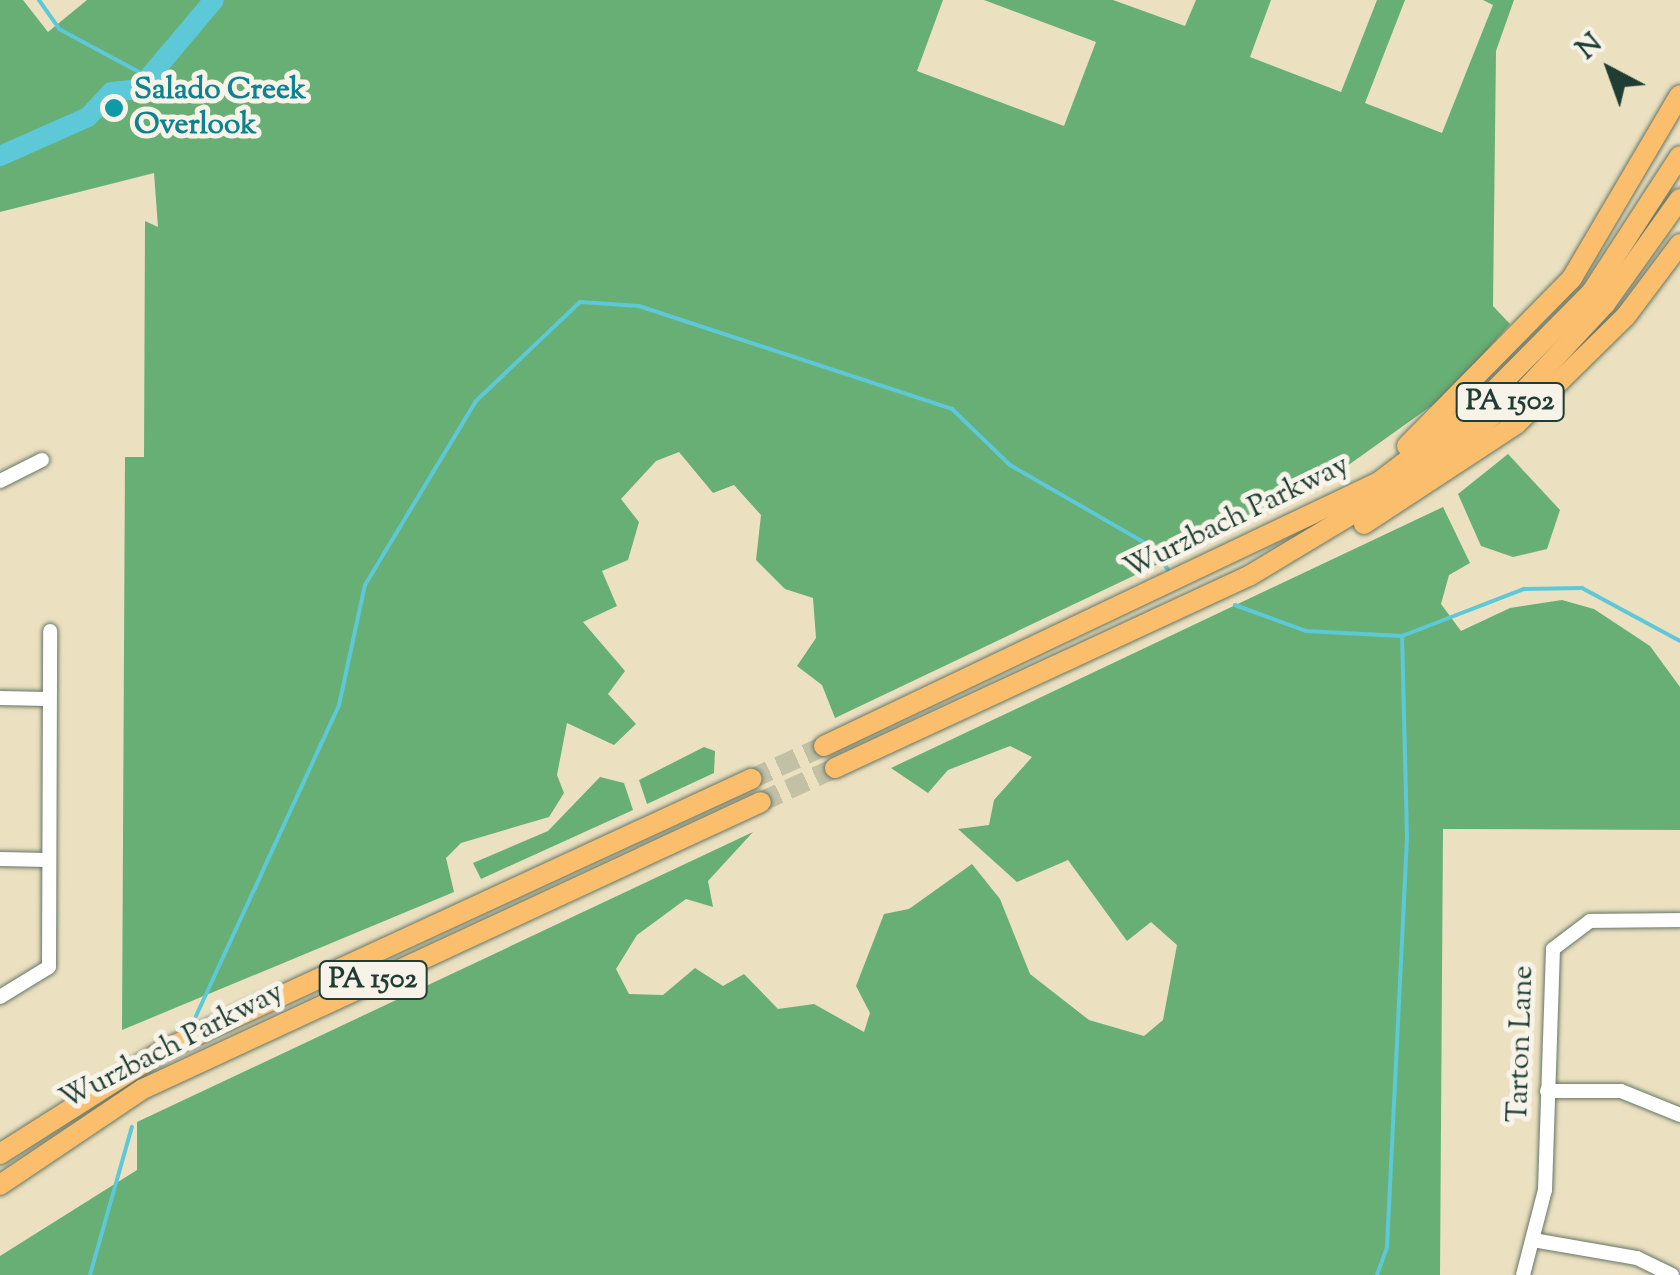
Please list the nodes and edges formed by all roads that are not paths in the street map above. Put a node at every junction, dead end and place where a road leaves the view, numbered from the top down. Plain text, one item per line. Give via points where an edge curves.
1 (1680, 96) edge
2 (1680, 156) edge
3 (1680, 200) edge
4 (1680, 244) edge
5 (42, 460) dead end
6 (0, 481) edge
7 (1313, 519) junction
8 (1292, 554) junction
9 (50, 631) dead end
10 (0, 698) edge
11 (48, 699) junction
12 (824, 746) tunnel mouth
13 (835, 768) tunnel mouth
14 (751, 779) tunnel mouth
15 (761, 802) tunnel mouth
16 (0, 859) edge
17 (48, 860) junction
18 (1680, 920) edge
19 (0, 997) edge
20 (1547, 1091) junction
21 (1680, 1114) edge
22 (0, 1154) edge
23 (0, 1185) edge
24 (1532, 1240) junction
25 (1522, 1275) edge
26 (1672, 1275) edge

1 - 7 highway via 1610,223 1521,337 1439,420
2 - 7 highway, Wurzbach Parkway / PA 1502 via 1591,294 1518,371 1379,482
3 - 8 highway, Wurzbach Parkway / PA 1502 via 1605,304 1522,394
4 - 8 highway via 1626,316 1504,434 1370,522
5 - 6 street
7 - 12 highway, Wurzbach Parkway / PA 1502
8 - 13 highway, Wurzbach Parkway / PA 1502
9 - 11 street
10 - 11 street
11 - 17 street
14 - 22 highway, Wurzbach Parkway / PA 1502 via 164,1050
15 - 23 highway, Wurzbach Parkway / PA 1502 via 143,1088
16 - 17 street
17 - 19 street via 48,967
18 - 20 street, Tarton Lane via 1590,921 1563,936 1547,970
20 - 21 street via 1621,1091
20 - 24 street, Tarton Lane via 1545,1190
24 - 25 street, Tarton Lane
24 - 26 street via 1638,1258

